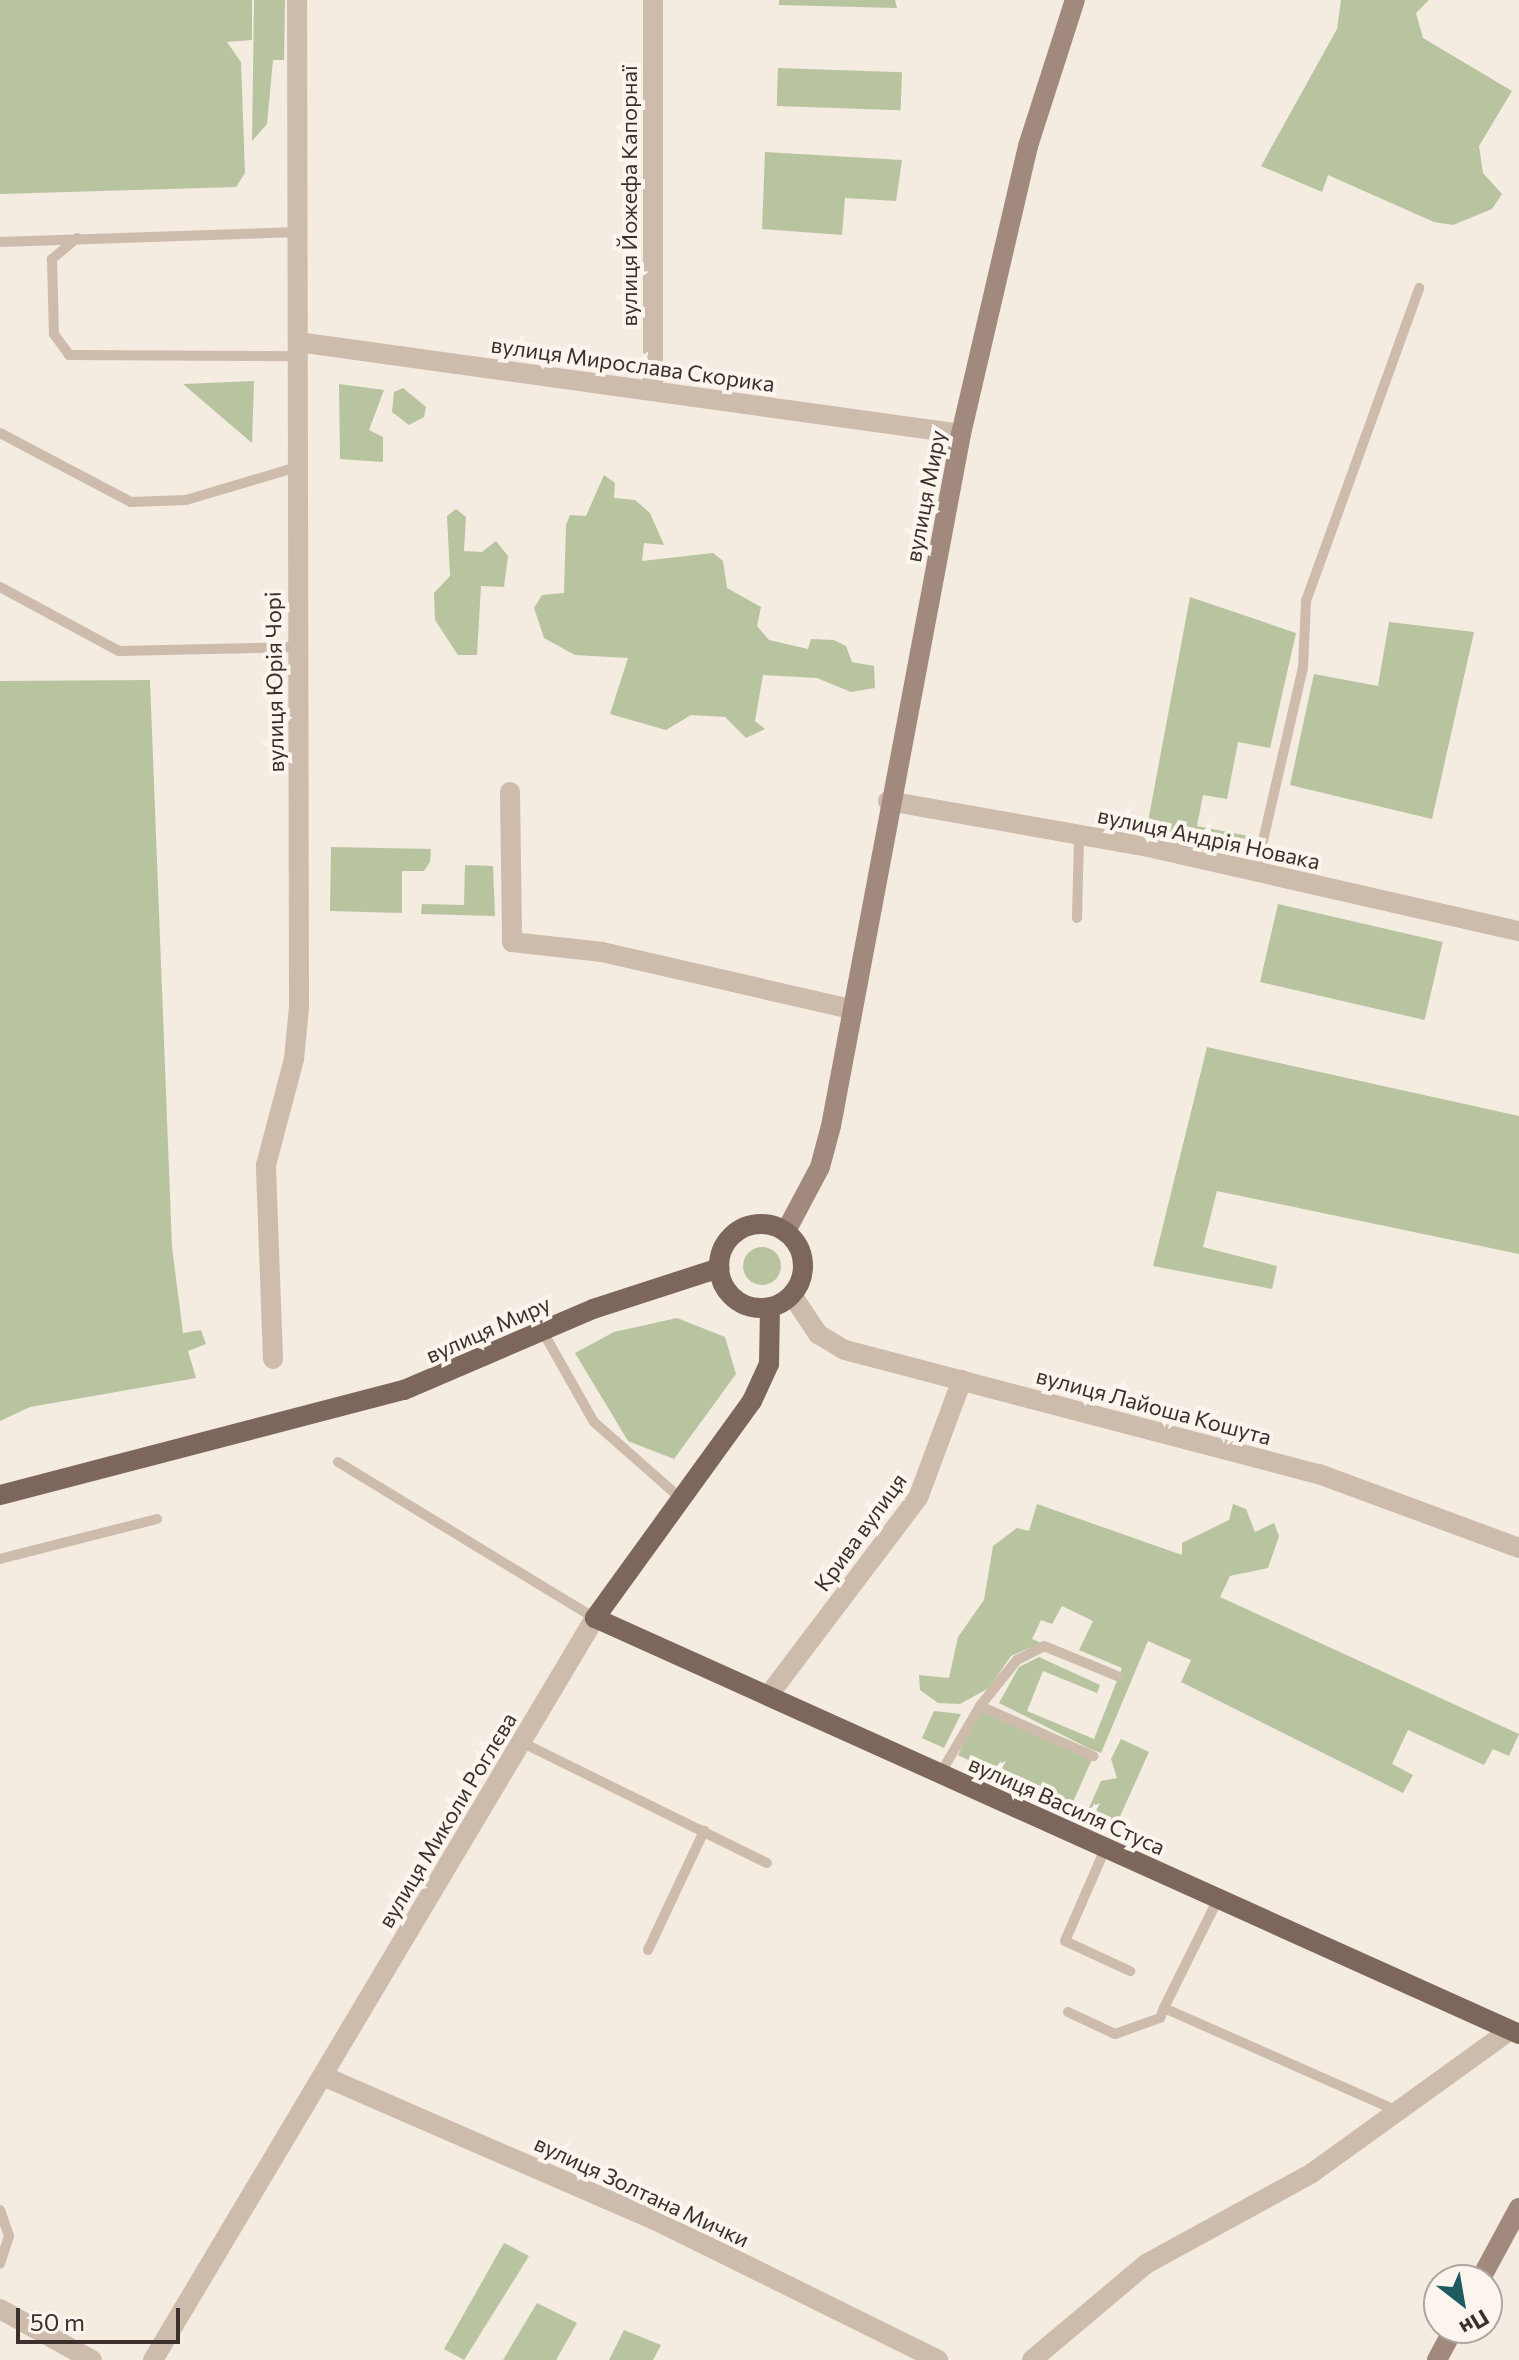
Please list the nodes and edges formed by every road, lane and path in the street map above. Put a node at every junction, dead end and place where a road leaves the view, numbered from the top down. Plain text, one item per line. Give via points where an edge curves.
1 (297, 0) edge
2 (653, 0) edge
3 (1075, 0) edge
4 (298, 232) junction
5 (77, 238) junction
6 (0, 242) edge
7 (1419, 288) dead end
8 (298, 349) junction
9 (653, 391) junction
10 (0, 433) edge
11 (961, 434) junction
12 (294, 468) junction
13 (0, 587) edge
14 (0, 596) edge
15 (17, 596) junction
16 (297, 647) junction
17 (510, 792) dead end
18 (888, 801) junction
19 (1079, 834) junction
20 (1256, 871) junction
21 (1077, 918) dead end
22 (1519, 931) edge
23 (851, 1009) junction
24 (786, 1231) junction
25 (719, 1268) junction
26 (792, 1295) junction
27 (770, 1307) junction
28 (543, 1332) junction
29 (273, 1359) dead end
30 (962, 1380) junction
31 (338, 1462) dead end
32 (0, 1495) edge
33 (678, 1496) junction
34 (157, 1519) dead end
35 (1519, 1548) edge
36 (0, 1559) edge
37 (595, 1618) junction
38 (1117, 1676) dead end
39 (768, 1696) junction
40 (980, 1706) junction
41 (521, 1742) junction
42 (1093, 1756) dead end
43 (940, 1774) junction
44 (704, 1831) junction
45 (1105, 1849) junction
46 (767, 1863) dead end
47 (1218, 1899) junction
48 (648, 1950) dead end
49 (1130, 1971) dead end
50 (1068, 2012) dead end
51 (1162, 2013) junction
52 (1514, 2032) edge
53 (323, 2076) junction
54 (1402, 2113) junction
55 (1519, 2208) edge
56 (0, 2210) edge
57 (0, 2264) edge
58 (1489, 2264) edge
59 (0, 2309) edge
60 (92, 2360) edge
61 (153, 2360) edge
62 (938, 2360) edge
63 (1032, 2360) edge

1 - 4 street, вулиця Юрія Чорі
2 - 9 street, вулиця Йожефа Капорнаї
3 - 11 main road, вулиця Миру via 1028,146
4 - 5 lane
4 - 8 street, вулиця Юрія Чорі
5 - 6 lane
5 - 8 lane via 52,259 54,334 69,355
7 - 20 lane via 1306,601 1305,658
8 - 9 street, вулиця Мирослава Скорика
8 - 12 street, вулиця Юрія Чорі
9 - 11 street, вулиця Мирослава Скорика
10 - 12 lane via 131,502 186,500
11 - 18 main road, вулиця Миру
12 - 16 street, вулиця Юрія Чорі
13 - 15 lane
14 - 15 lane
15 - 16 lane via 119,651
16 - 29 street, вулиця Юрія Чорі via 299,1007 294,1059 266,1165
17 - 23 street via 512,942 602,952
18 - 19 street, вулиця Андрія Новака
18 - 23 main road, вулиця Миру
19 - 20 street, вулиця Андрія Новака
19 - 21 lane
20 - 22 street, вулиця Андрія Новака
23 - 24 main road, вулиця Миру via 820,1167
24 - 25 main road via 768,1224 741,1229 722,1249
24 - 26 main road via 804,1259
25 - 27 main road via 733,1297
25 - 28 main road, вулиця Миру
26 - 27 main road
26 - 30 street, вулиця Лайоша Кошута via 818,1334 837,1346
27 - 33 main road, вулиця Миколи Роглєва via 765,1378
28 - 32 main road, вулиця Миру via 455,1373 274,1426
28 - 33 lane via 594,1422
30 - 35 street, вулиця Лайоша Кошута via 1319,1474
30 - 39 street, Крива вулиця via 918,1498
31 - 37 lane
33 - 37 main road, вулиця Миколи Роглєва
34 - 36 lane
37 - 39 main road, вулиця Василя Стуса
37 - 41 street, вулиця Миколи Роглєва
38 - 40 lane via 1044,1646 1017,1660
39 - 43 main road, вулиця Василя Стуса
40 - 42 lane
40 - 43 lane
41 - 44 lane
41 - 53 street, вулиця Миколи Роглєва
43 - 45 main road, вулиця Василя Стуса
44 - 46 lane
44 - 48 lane
45 - 47 main road, вулиця Василя Стуса
45 - 49 lane via 1065,1941
47 - 51 lane
47 - 52 main road, вулиця Василя Стуса
50 - 51 lane via 1115,2034
51 - 54 lane via 1182,2016
52 - 54 street
53 - 61 street, вулиця Миколи Роглєва
53 - 62 street, вулиця Золтана Мички via 663,2224
54 - 63 street via 1312,2173 1146,2264
55 - 58 main road
56 - 57 lane via 9,2236
59 - 60 street

